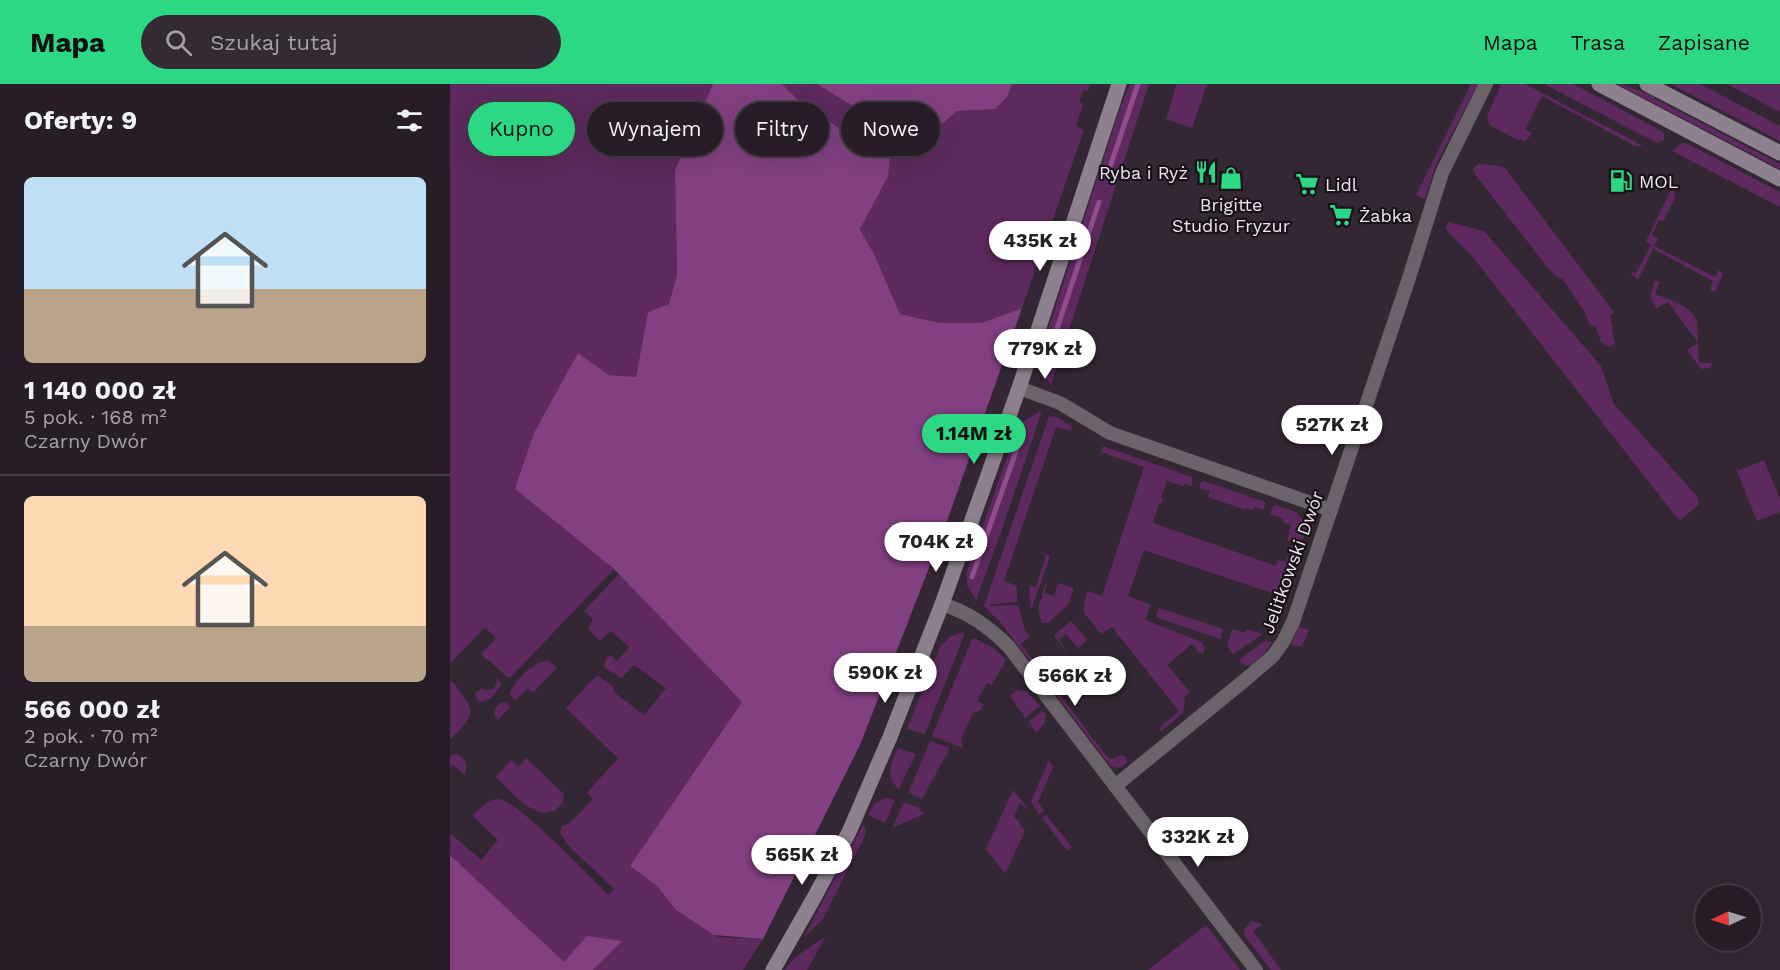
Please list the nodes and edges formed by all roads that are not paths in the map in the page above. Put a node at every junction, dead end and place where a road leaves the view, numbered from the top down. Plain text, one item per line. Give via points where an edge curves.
1 (1119, 84) edge
2 (1486, 84) edge
3 (1599, 84) edge
4 (1647, 84) edge
5 (1780, 153) edge
6 (1780, 178) edge
7 (1019, 388) junction
8 (1331, 510) junction
9 (942, 604) junction
10 (1115, 786) junction
11 (773, 970) edge
12 (1256, 970) edge

1 - 7 main road
2 - 8 street, Jelitkowski Dwór via 1442,173
3 - 6 main road
4 - 5 main road
7 - 8 street via 1060,403 1110,433
7 - 9 main road
8 - 10 street, Jelitkowski Dwór via 1293,622 1273,656
9 - 10 street via 975,617 1009,647
9 - 11 main road via 856,815
10 - 12 street

